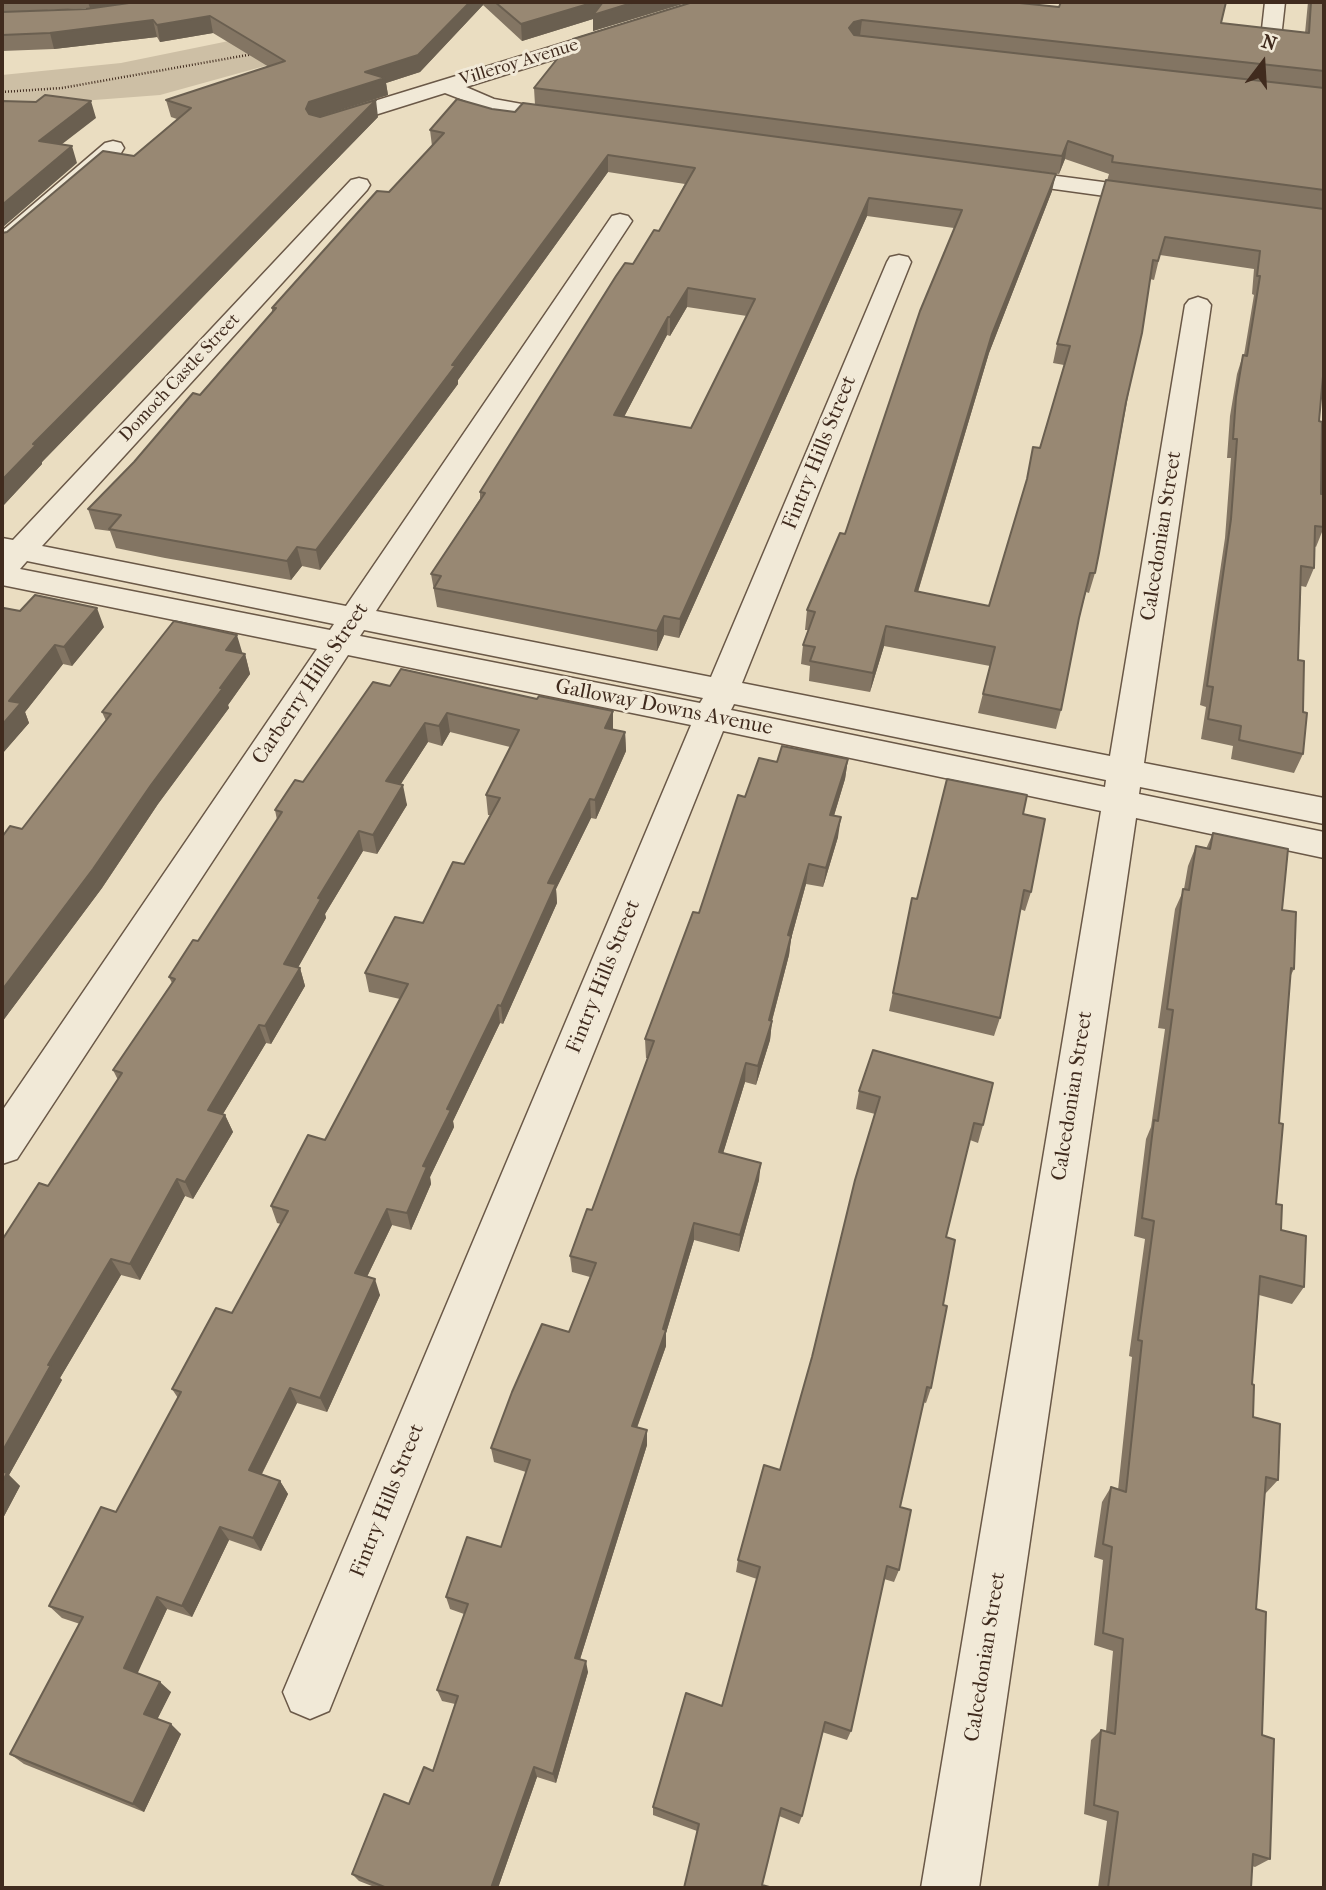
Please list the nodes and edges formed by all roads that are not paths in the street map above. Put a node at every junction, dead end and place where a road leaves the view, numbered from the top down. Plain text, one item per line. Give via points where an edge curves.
1 (716, 2) edge
2 (1275, 2) edge
3 (1272, 29) edge
4 (446, 86) junction
5 (597, 123) edge
6 (322, 125) edge
7 (113, 148) dead end
8 (981, 173) edge
9 (359, 185) dead end
10 (1173, 198) edge
11 (620, 221) dead end
12 (2, 243) edge
13 (899, 262) dead end
14 (1198, 305) dead end
15 (6, 561) edge
16 (347, 629) junction
17 (716, 704) junction
18 (1122, 788) junction
19 (1324, 811) edge
20 (1324, 845) edge
21 (2, 1146) edge
22 (310, 1692) dead end
23 (950, 1888) edge

1 - 4 street, Villeroy Avenue
2 - 3 street
4 - 5 street via 489,104
4 - 6 street, Villeroy Avenue
7 - 12 street
8 - 10 street
9 - 15 street, Domoch Castle Street
11 - 16 street, Carberry Hills Street
13 - 17 street, Fintry Hills Street
14 - 18 street, Calcedonian Street
15 - 16 street, Galloway Downs Avenue
16 - 17 street, Galloway Downs Avenue
16 - 21 street, Carberry Hills Street
17 - 18 street, Galloway Downs Avenue
17 - 22 street, Fintry Hills Street
18 - 19 street, Galloway Downs Avenue
18 - 20 street, Galloway Downs Avenue
18 - 23 street, Calcedonian Street

